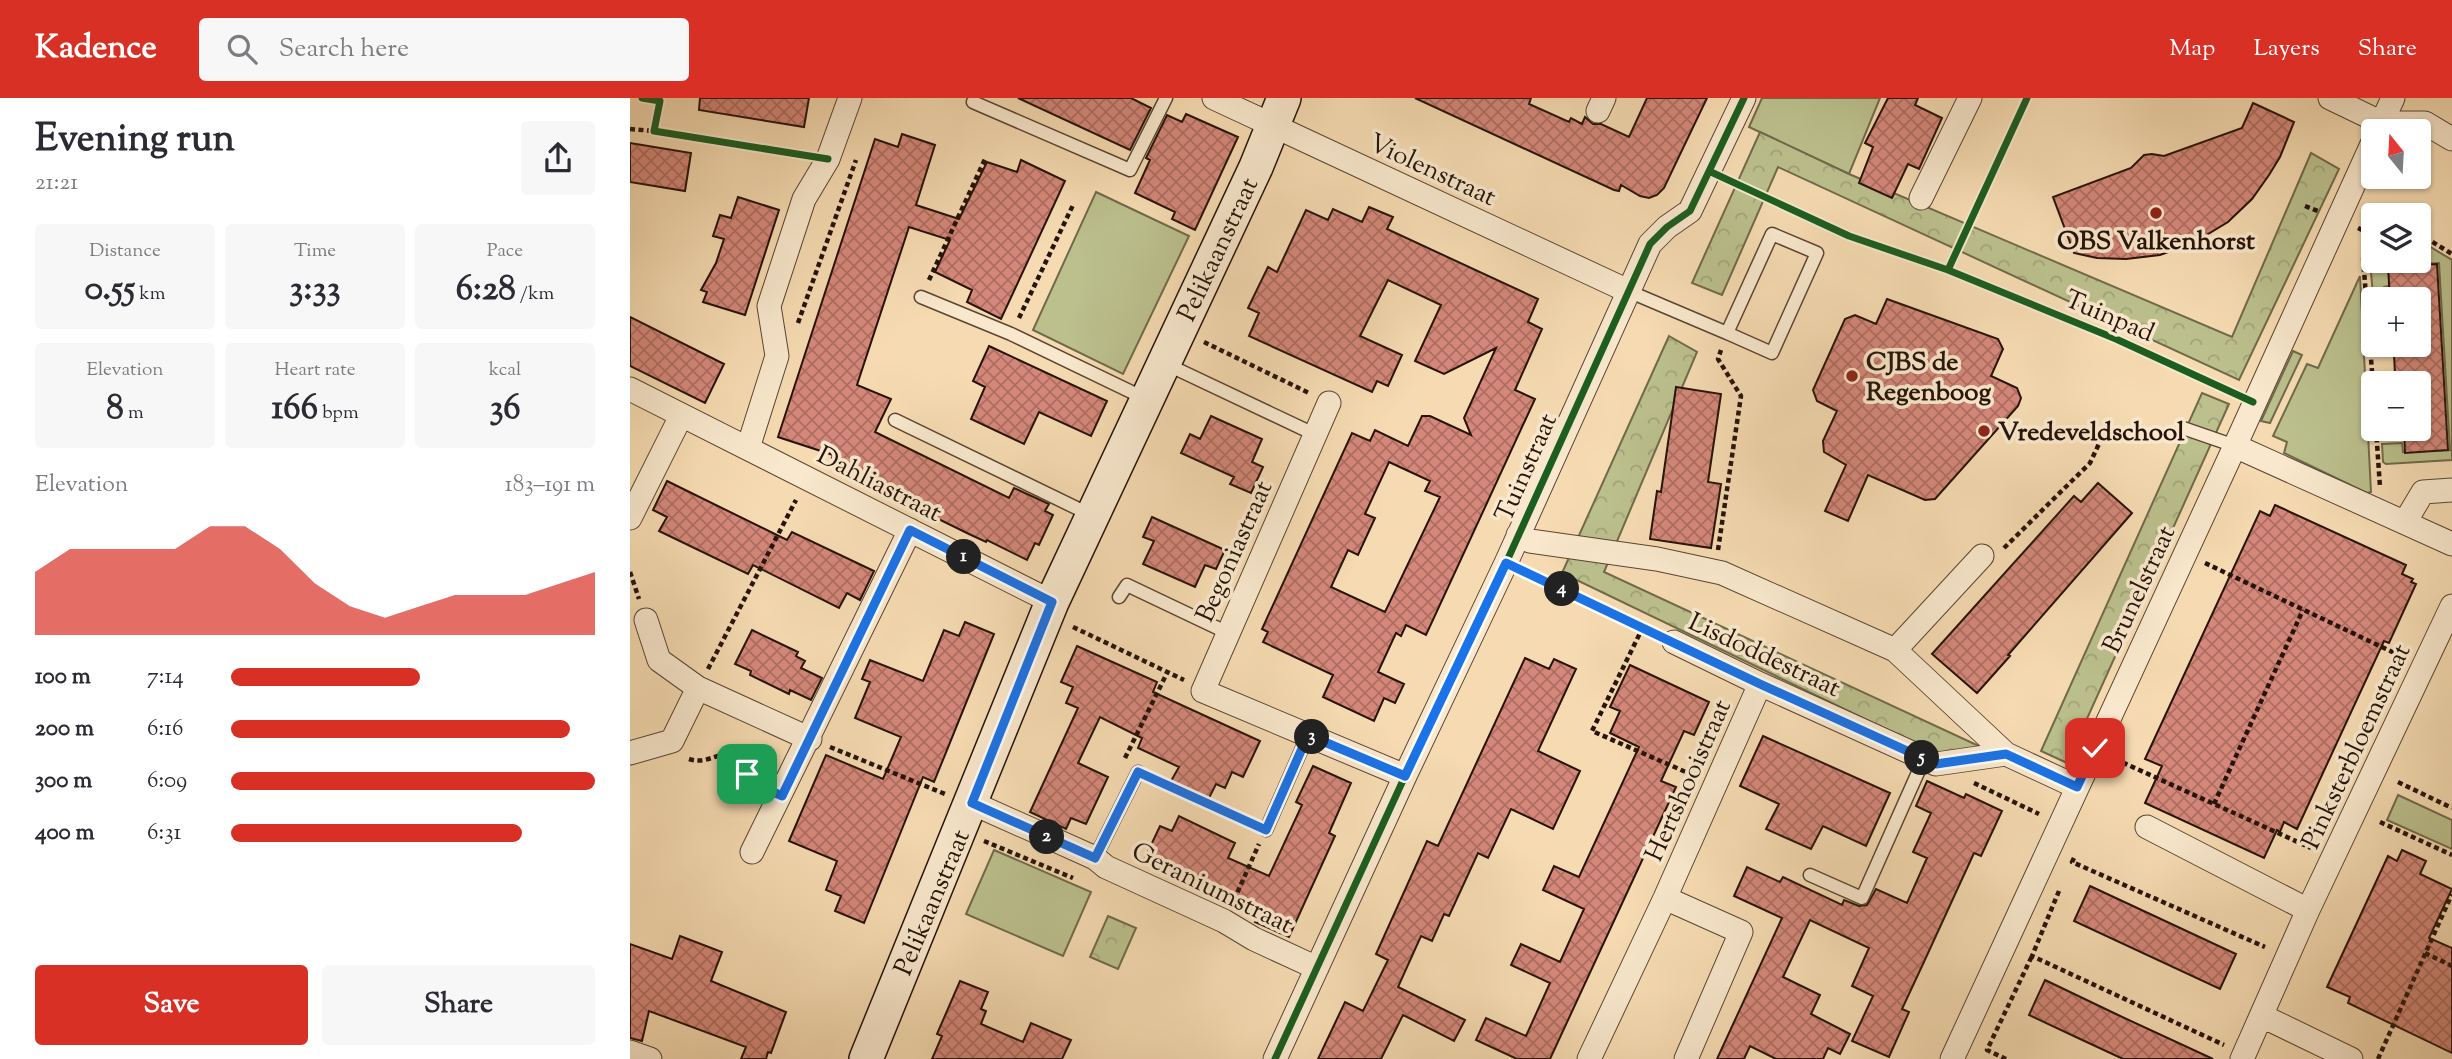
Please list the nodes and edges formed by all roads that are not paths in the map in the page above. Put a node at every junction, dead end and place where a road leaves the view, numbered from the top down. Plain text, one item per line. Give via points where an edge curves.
1 (850, 98) edge
2 (1166, 98) edge
3 (1214, 98) edge
4 (1744, 98) edge
5 (1970, 98) edge
6 (2330, 98) edge
7 (2393, 98) edge
8 (973, 102) dead end
9 (1279, 113) edge
10 (2384, 119) edge
11 (2361, 120) edge
12 (2431, 127) edge
13 (2452, 139) edge
14 (2361, 169) edge
15 (1921, 198) dead end
16 (1628, 291) junction
17 (921, 297) road end
18 (1727, 333) junction
19 (1164, 363) junction
20 (630, 389) edge
21 (1147, 399) junction
22 (1329, 403) road end
23 (681, 416) junction
24 (895, 420) dead end
25 (2183, 428) dead end
26 (1314, 434) junction
27 (2235, 446) junction
28 (748, 448) junction
29 (2452, 491) edge
30 (1093, 516) junction
31 (630, 518) edge
32 (2405, 522) junction
33 (910, 530) junction
34 (1518, 536) junction
35 (2452, 544) edge
36 (1982, 556) road end
37 (1119, 597) dead end
38 (1052, 602) junction
39 (2452, 606) edge
40 (646, 620) dead end
41 (1228, 633) junction
42 (1674, 642) road end
43 (1895, 650) junction
44 (1760, 684) junction
45 (698, 688) junction
46 (1308, 735) junction
47 (810, 739) junction
48 (630, 753) edge
49 (2006, 754) junction
50 (1930, 762) junction
51 (1138, 772) road end
52 (1405, 776) junction
53 (2077, 787) junction
54 (960, 799) junction
55 (2147, 827) dead end
56 (1266, 830) road end
57 (752, 852) dead end
58 (1095, 858) junction
59 (1810, 874) dead end
60 (1665, 898) junction
61 (2308, 910) junction
62 (1317, 968) junction
63 (2262, 1016) junction
64 (630, 1052) edge
65 (650, 1059) edge
66 (866, 1059) edge
67 (1275, 1059) edge
68 (1589, 1059) edge
69 (1686, 1059) edge
70 (1952, 1059) edge
71 (2242, 1059) edge
72 (2351, 1059) edge

1 - 28 street via 828,159 804,199 769,306 777,356
2 - 8 lane via 1130,170
3 - 9 street, Violenstraat
4 - 16 street, Tuinstraat via 1698,198 1690,211 1650,244
5 - 15 street
6 - 11 street
7 - 10 street, Brunelstraat
9 - 16 street, Violenstraat
9 - 19 street, Pelikaanstraat
12 - 13 street
14 - 27 street, Brunelstraat
16 - 18 lane
16 - 34 street, Tuinstraat
17 - 21 lane
18 - 18 lane via 1772,353 1817,253 1772,234
19 - 21 street, Pelikaanstraat
19 - 26 lane
20 - 23 street, Dahliastraat
21 - 30 street, Pelikaanstraat
22 - 26 street, Begoniastraat
23 - 28 street, Dahliastraat
23 - 31 street
24 - 30 lane
25 - 27 lane
26 - 41 street, Begoniastraat
27 - 32 street
27 - 53 street, Brunelstraat
28 - 33 street, Dahliastraat
29 - 32 street via 2423,492
30 - 38 street, Pelikaanstraat
32 - 35 street
33 - 38 street, Dahliastraat
33 - 47 street
34 - 43 street, Lisdoddestraat via 1715,572
34 - 52 street, Tuinstraat
36 - 43 street
37 - 41 lane via 1126,585
38 - 54 street, Pelikaanstraat
39 - 61 street, Pinksterbloemstraat
40 - 45 street via 659,660
41 - 46 street, Begoniastraat via 1203,691
42 - 44 street, Lisdoddestraat
43 - 49 street, Lisdoddestraat
44 - 50 street, Lisdoddestraat
44 - 60 street, Hertshooistraat
45 - 47 street
45 - 48 street via 672,741
46 - 52 street
46 - 56 lane
47 - 57 street
49 - 50 street
49 - 53 street, Lisdoddestraat
50 - 59 lane via 1862,898
51 - 58 lane
52 - 62 street, Tuinstraat
53 - 70 street, Brunelstraat
54 - 58 street, Geraniumstraat
54 - 66 street, Pelikaanstraat
55 - 61 street
58 - 62 street, Geraniumstraat
60 - 68 street, Hertshooistraat
60 - 69 street, Hertshooistraat via 1741,932
61 - 63 street, Pinksterbloemstraat
62 - 67 street, Tuinstraat
63 - 71 street, Pinksterbloemstraat
63 - 72 street
64 - 65 street

